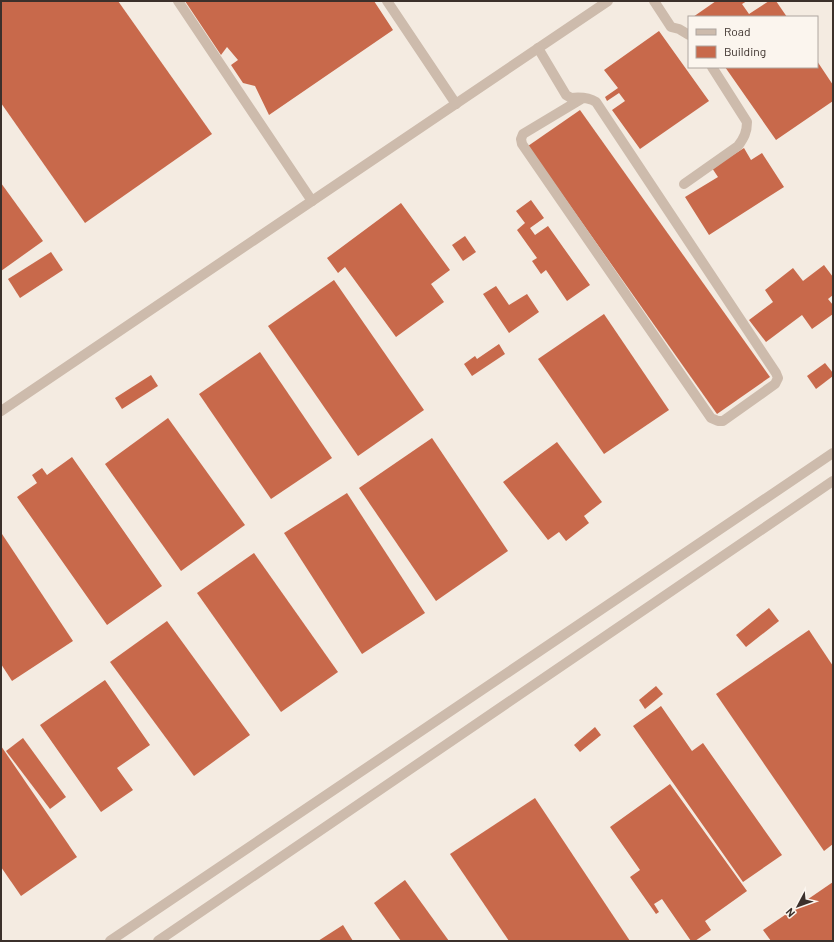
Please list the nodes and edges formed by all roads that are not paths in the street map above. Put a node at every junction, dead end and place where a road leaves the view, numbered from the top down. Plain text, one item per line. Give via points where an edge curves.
1 (178, 1) edge
2 (387, 1) edge
3 (608, 1) edge
4 (654, 1) edge
5 (688, 34) edge
6 (538, 48) junction
7 (713, 68) edge
8 (583, 98) junction
9 (456, 104) junction
10 (684, 184) dead end
11 (312, 201) junction
12 (1, 410) edge
13 (833, 453) edge
14 (833, 481) edge
15 (110, 941) edge
16 (158, 941) edge

1 - 11 lane
2 - 9 lane
3 - 6 lane
4 - 5 lane via 671,27
6 - 8 lane via 566,94 571,98
6 - 9 lane
7 - 10 lane via 747,122 747,131 738,146
8 - 8 lane via 591,98 596,102 776,373 778,378 775,384 723,421 711,418 522,144 523,134
9 - 11 lane
11 - 12 lane
13 - 15 lane
14 - 16 lane

